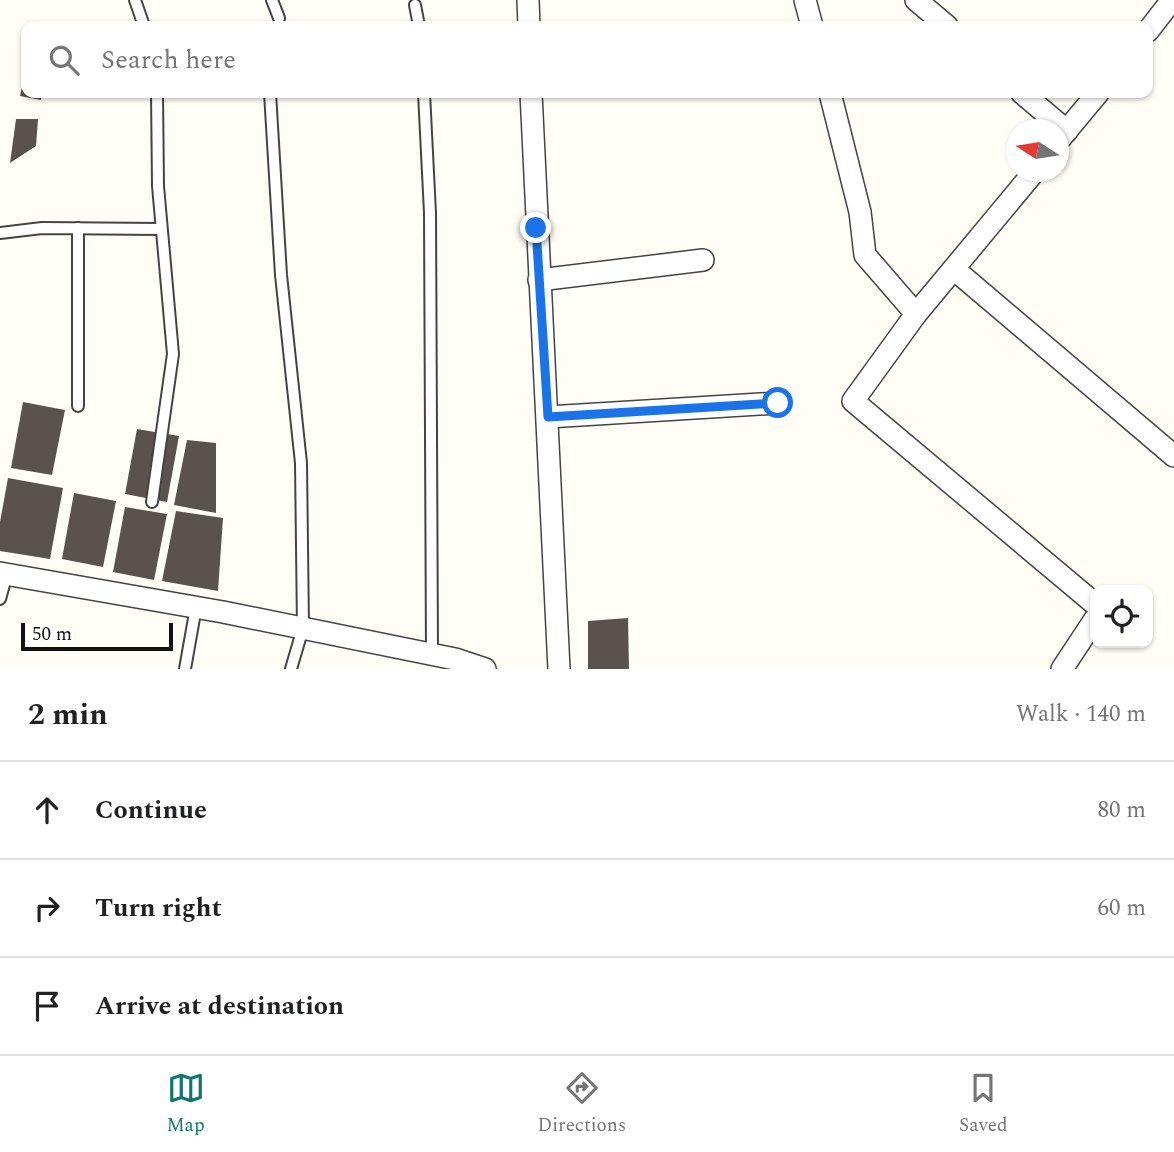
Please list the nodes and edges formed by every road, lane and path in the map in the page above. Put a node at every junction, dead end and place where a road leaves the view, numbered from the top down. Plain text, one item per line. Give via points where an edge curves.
1 (135, 0) edge
2 (272, 0) edge
3 (528, 0) edge
4 (805, 0) edge
5 (916, 0) edge
6 (1172, 0) edge
7 (415, 5) dead end
8 (279, 18) dead end
9 (142, 21) edge
10 (418, 21) edge
11 (529, 21) edge
12 (811, 21) edge
13 (941, 21) edge
14 (1153, 25) edge
15 (157, 98) edge
16 (270, 98) edge
17 (424, 98) edge
18 (531, 98) edge
19 (831, 98) edge
20 (1028, 98) edge
21 (1094, 98) edge
22 (1047, 119) edge
23 (1069, 129) edge
24 (1026, 182) edge
25 (78, 228) junction
26 (161, 229) junction
27 (0, 233) edge
28 (703, 261) dead end
29 (955, 270) junction
30 (540, 280) junction
31 (916, 314) junction
32 (778, 403) dead end
33 (78, 405) dead end
34 (548, 417) junction
35 (1174, 456) edge
36 (152, 502) dead end
37 (3, 574) edge
38 (0, 599) edge
39 (1090, 600) edge
40 (196, 607) junction
41 (1090, 627) edge
42 (303, 628) junction
43 (432, 654) junction
44 (185, 669) edge
45 (291, 669) edge
46 (485, 669) edge
47 (559, 669) edge
48 (1062, 669) edge

1 - 9 lane
2 - 8 lane
3 - 11 street
4 - 12 street
5 - 13 street
6 - 14 street
7 - 10 lane
15 - 26 lane
16 - 42 lane via 281,275 301,463
17 - 43 lane via 430,213
18 - 30 street
19 - 31 street via 860,212 865,255
20 - 22 street
21 - 23 street
24 - 29 street
25 - 26 lane
25 - 27 lane
25 - 33 lane
26 - 36 lane via 173,354
28 - 30 street
29 - 31 street
29 - 35 street
30 - 34 street
31 - 39 street via 853,401
32 - 34 street
34 - 47 street
37 - 38 lane
37 - 40 street
40 - 42 street
40 - 44 lane
41 - 48 street
42 - 43 street
42 - 45 lane
43 - 46 street

